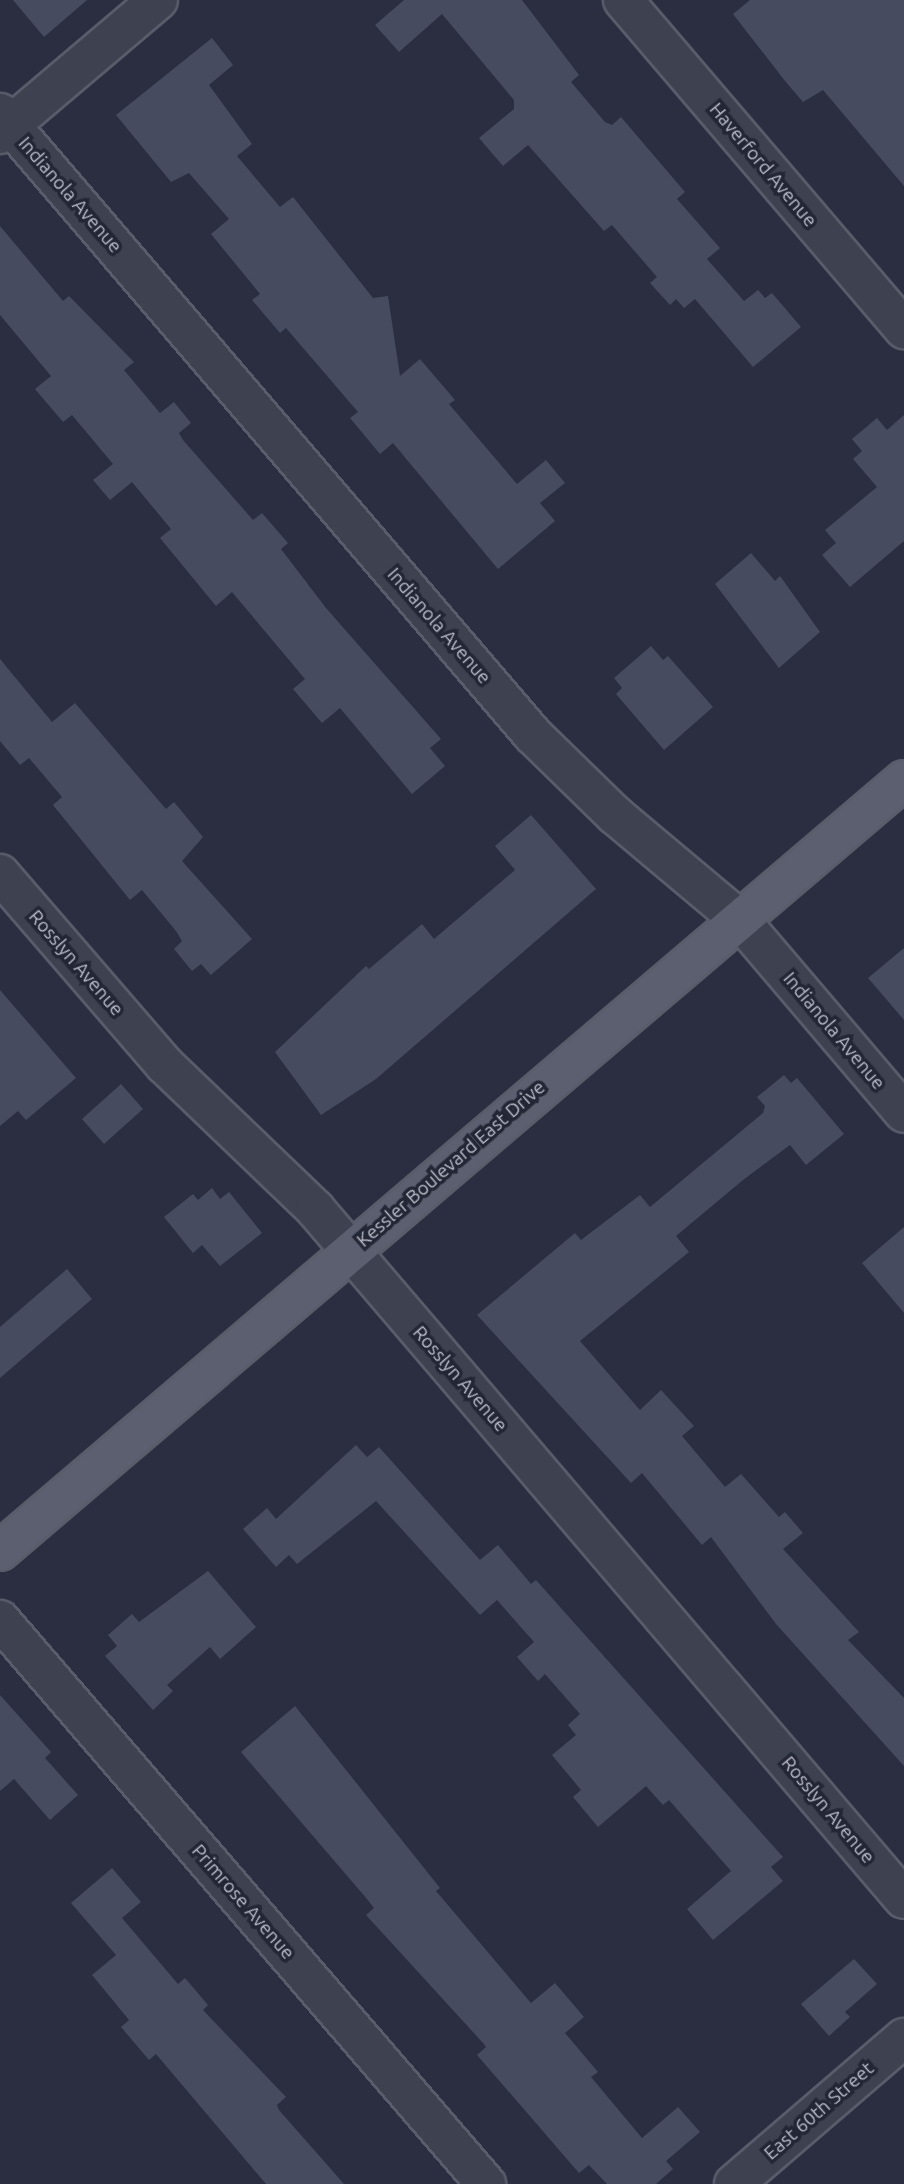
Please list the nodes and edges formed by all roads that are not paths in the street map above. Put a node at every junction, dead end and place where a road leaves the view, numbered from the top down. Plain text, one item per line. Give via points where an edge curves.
1 (158, 0) edge
2 (623, 0) edge
3 (4, 124) edge
4 (904, 330) edge
5 (904, 780) edge
6 (0, 874) edge
7 (740, 920) junction
8 (904, 1113) edge
9 (350, 1250) junction
10 (0, 1551) edge
11 (0, 1620) edge
12 (904, 1899) edge
13 (904, 2038) edge
14 (486, 2184) edge
15 (734, 2184) edge

1 - 3 street
2 - 4 street, Haverford Avenue
3 - 7 street, Indianola Avenue via 533,735 615,815
5 - 7 main road, Kessler Boulevard East Drive
6 - 9 street, Rosslyn Avenue via 165,1065 299,1192
7 - 8 street, Indianola Avenue
7 - 9 main road, Kessler Boulevard East Drive
9 - 10 main road, Kessler Boulevard East Drive
9 - 12 street, Rosslyn Avenue
11 - 14 street, Primrose Avenue
13 - 15 street, East 60th Street

